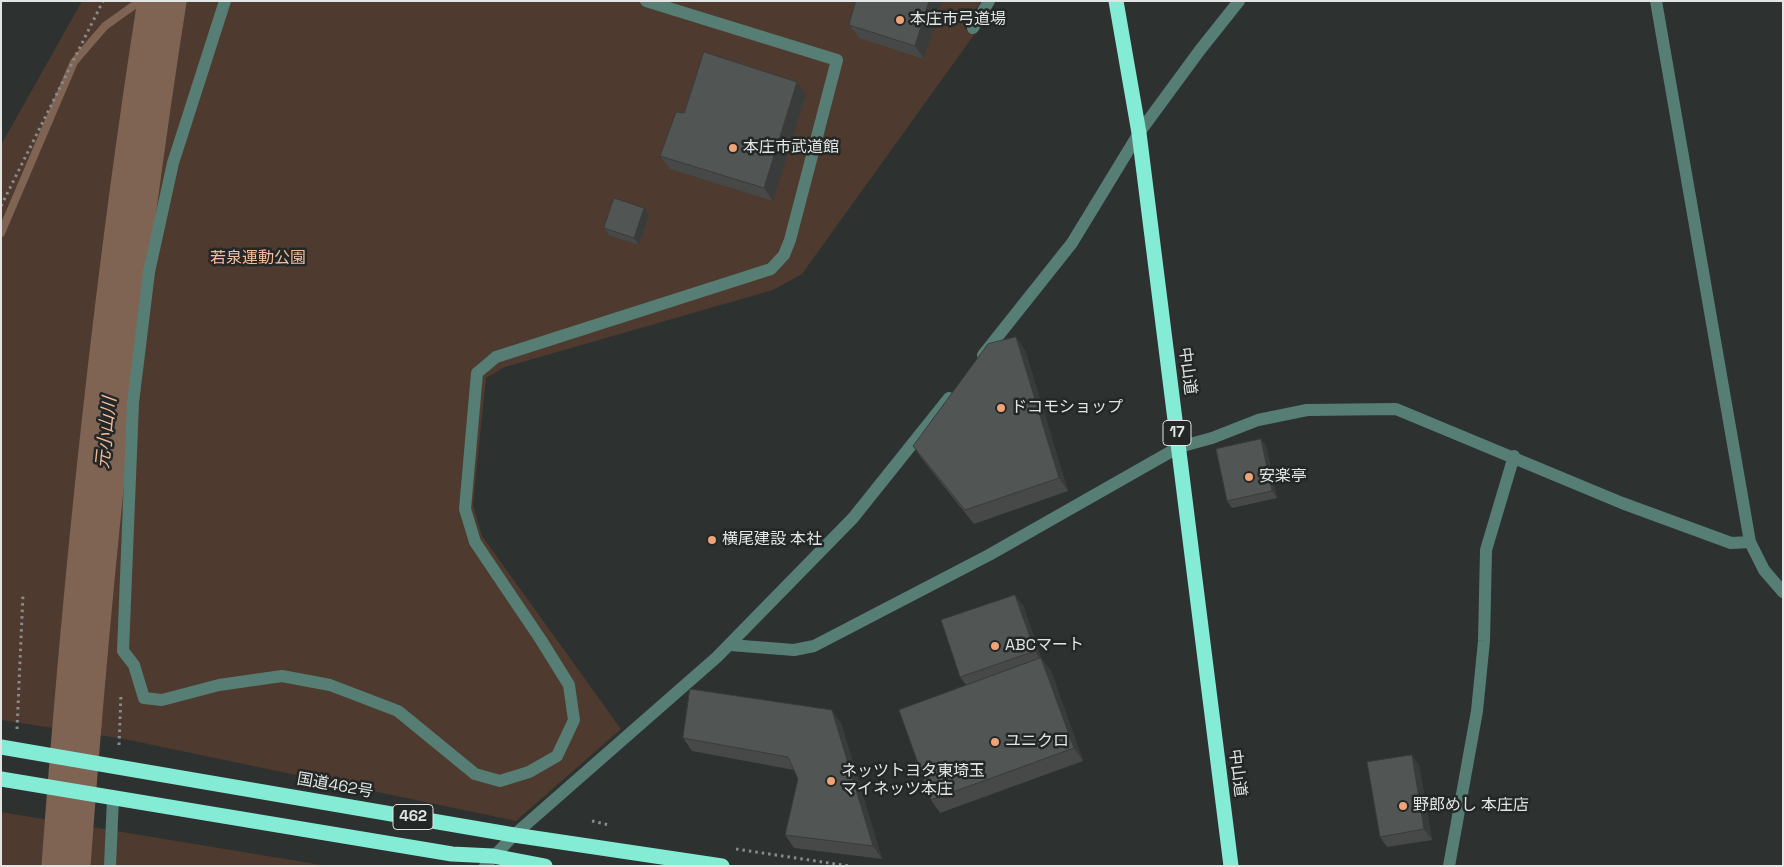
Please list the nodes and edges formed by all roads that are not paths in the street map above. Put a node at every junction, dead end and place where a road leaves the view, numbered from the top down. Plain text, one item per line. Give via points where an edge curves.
1 (224, 1) edge
2 (646, 1) edge
3 (989, 1) edge
4 (1116, 1) edge
5 (1239, 1) edge
6 (1656, 1) edge
7 (973, 28) dead end
8 (1139, 133) junction
9 (975, 365) edge
10 (957, 388) edge
11 (1178, 447) junction
12 (1514, 456) junction
13 (1750, 542) junction
14 (1783, 592) edge
15 (730, 645) junction
16 (1, 748) edge
17 (1, 779) edge
18 (108, 796) junction
19 (514, 835) junction
20 (489, 861) edge
21 (110, 866) edge
22 (546, 866) edge
23 (722, 866) edge
24 (1231, 866) edge
25 (1449, 866) edge

1 - 2 street via 173,163 149,272 134,403 123,651 134,665 144,698 162,700 219,685 282,676 330,684 398,711 475,774 500,781 528,772 557,756 574,720 569,685 475,542 465,509 477,373 496,356 771,268 784,255 790,240 837,60
3 - 7 street
4 - 8 highway, 中山道 / 17
5 - 8 street
6 - 13 street
8 - 9 street via 1072,243
8 - 11 highway, 中山道 / 17
10 - 15 street via 854,518
11 - 12 street via 1258,420 1307,410 1396,408
11 - 15 street via 989,555 814,646 794,650
11 - 24 highway, 中山道 / 17
12 - 13 street via 1622,503 1731,543
12 - 25 street via 1486,550 1484,641 1477,712
13 - 14 street via 1764,570
15 - 19 street
16 - 19 highway, 国道462号 / 462
17 - 18 highway, 462
18 - 20 highway, 462
18 - 21 street
19 - 20 street
19 - 23 highway, 国道462号 / 462
20 - 22 highway, 462

